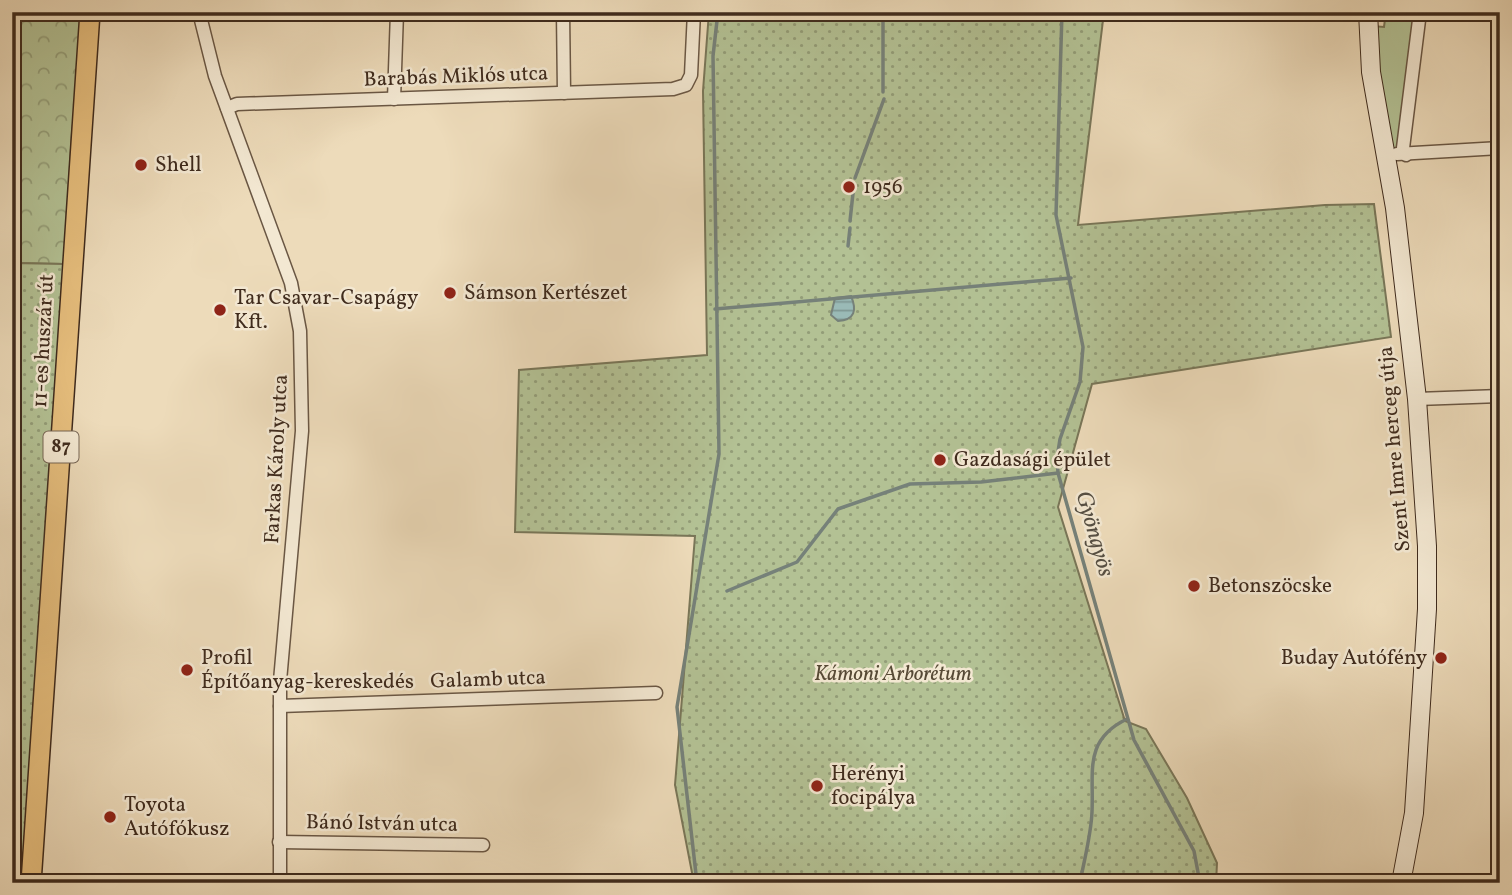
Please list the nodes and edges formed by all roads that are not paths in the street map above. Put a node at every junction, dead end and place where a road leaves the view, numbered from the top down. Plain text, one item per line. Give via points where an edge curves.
1 (90, 12) edge
2 (198, 12) edge
3 (397, 12) edge
4 (563, 12) edge
5 (694, 12) edge
6 (1368, 12) edge
7 (1420, 12) edge
8 (564, 93) junction
9 (394, 99) junction
10 (226, 108) junction
11 (1500, 148) edge
12 (1387, 153) junction
13 (1406, 155) junction
14 (1500, 396) edge
15 (1417, 399) junction
16 (656, 694) dead end
17 (280, 706) junction
18 (279, 842) junction
19 (483, 845) dead end
20 (32, 883) edge
21 (280, 883) edge
22 (1401, 883) edge

1 - 20 main road, 11-es huszár út / 87
2 - 10 street, Farkas Károly utca
3 - 9 street
4 - 8 street
5 - 8 street, Barabás Miklós utca via 691,75 686,85
6 - 12 main road, Szent Imre herceg útja via 1371,72
7 - 13 street via 1403,148
8 - 9 street, Barabás Miklós utca
9 - 10 street, Barabás Miklós utca
10 - 17 street, Farkas Károly utca via 291,284 300,331 302,430
11 - 13 street
12 - 13 street
12 - 15 main road, Szent Imre herceg útja
14 - 15 street
15 - 22 main road, Szent Imre herceg útja via 1427,609 1414,813
16 - 17 street, Galamb utca
17 - 18 street, Farkas Károly utca
18 - 19 street, Bánó István utca
18 - 21 street, Farkas Károly utca

